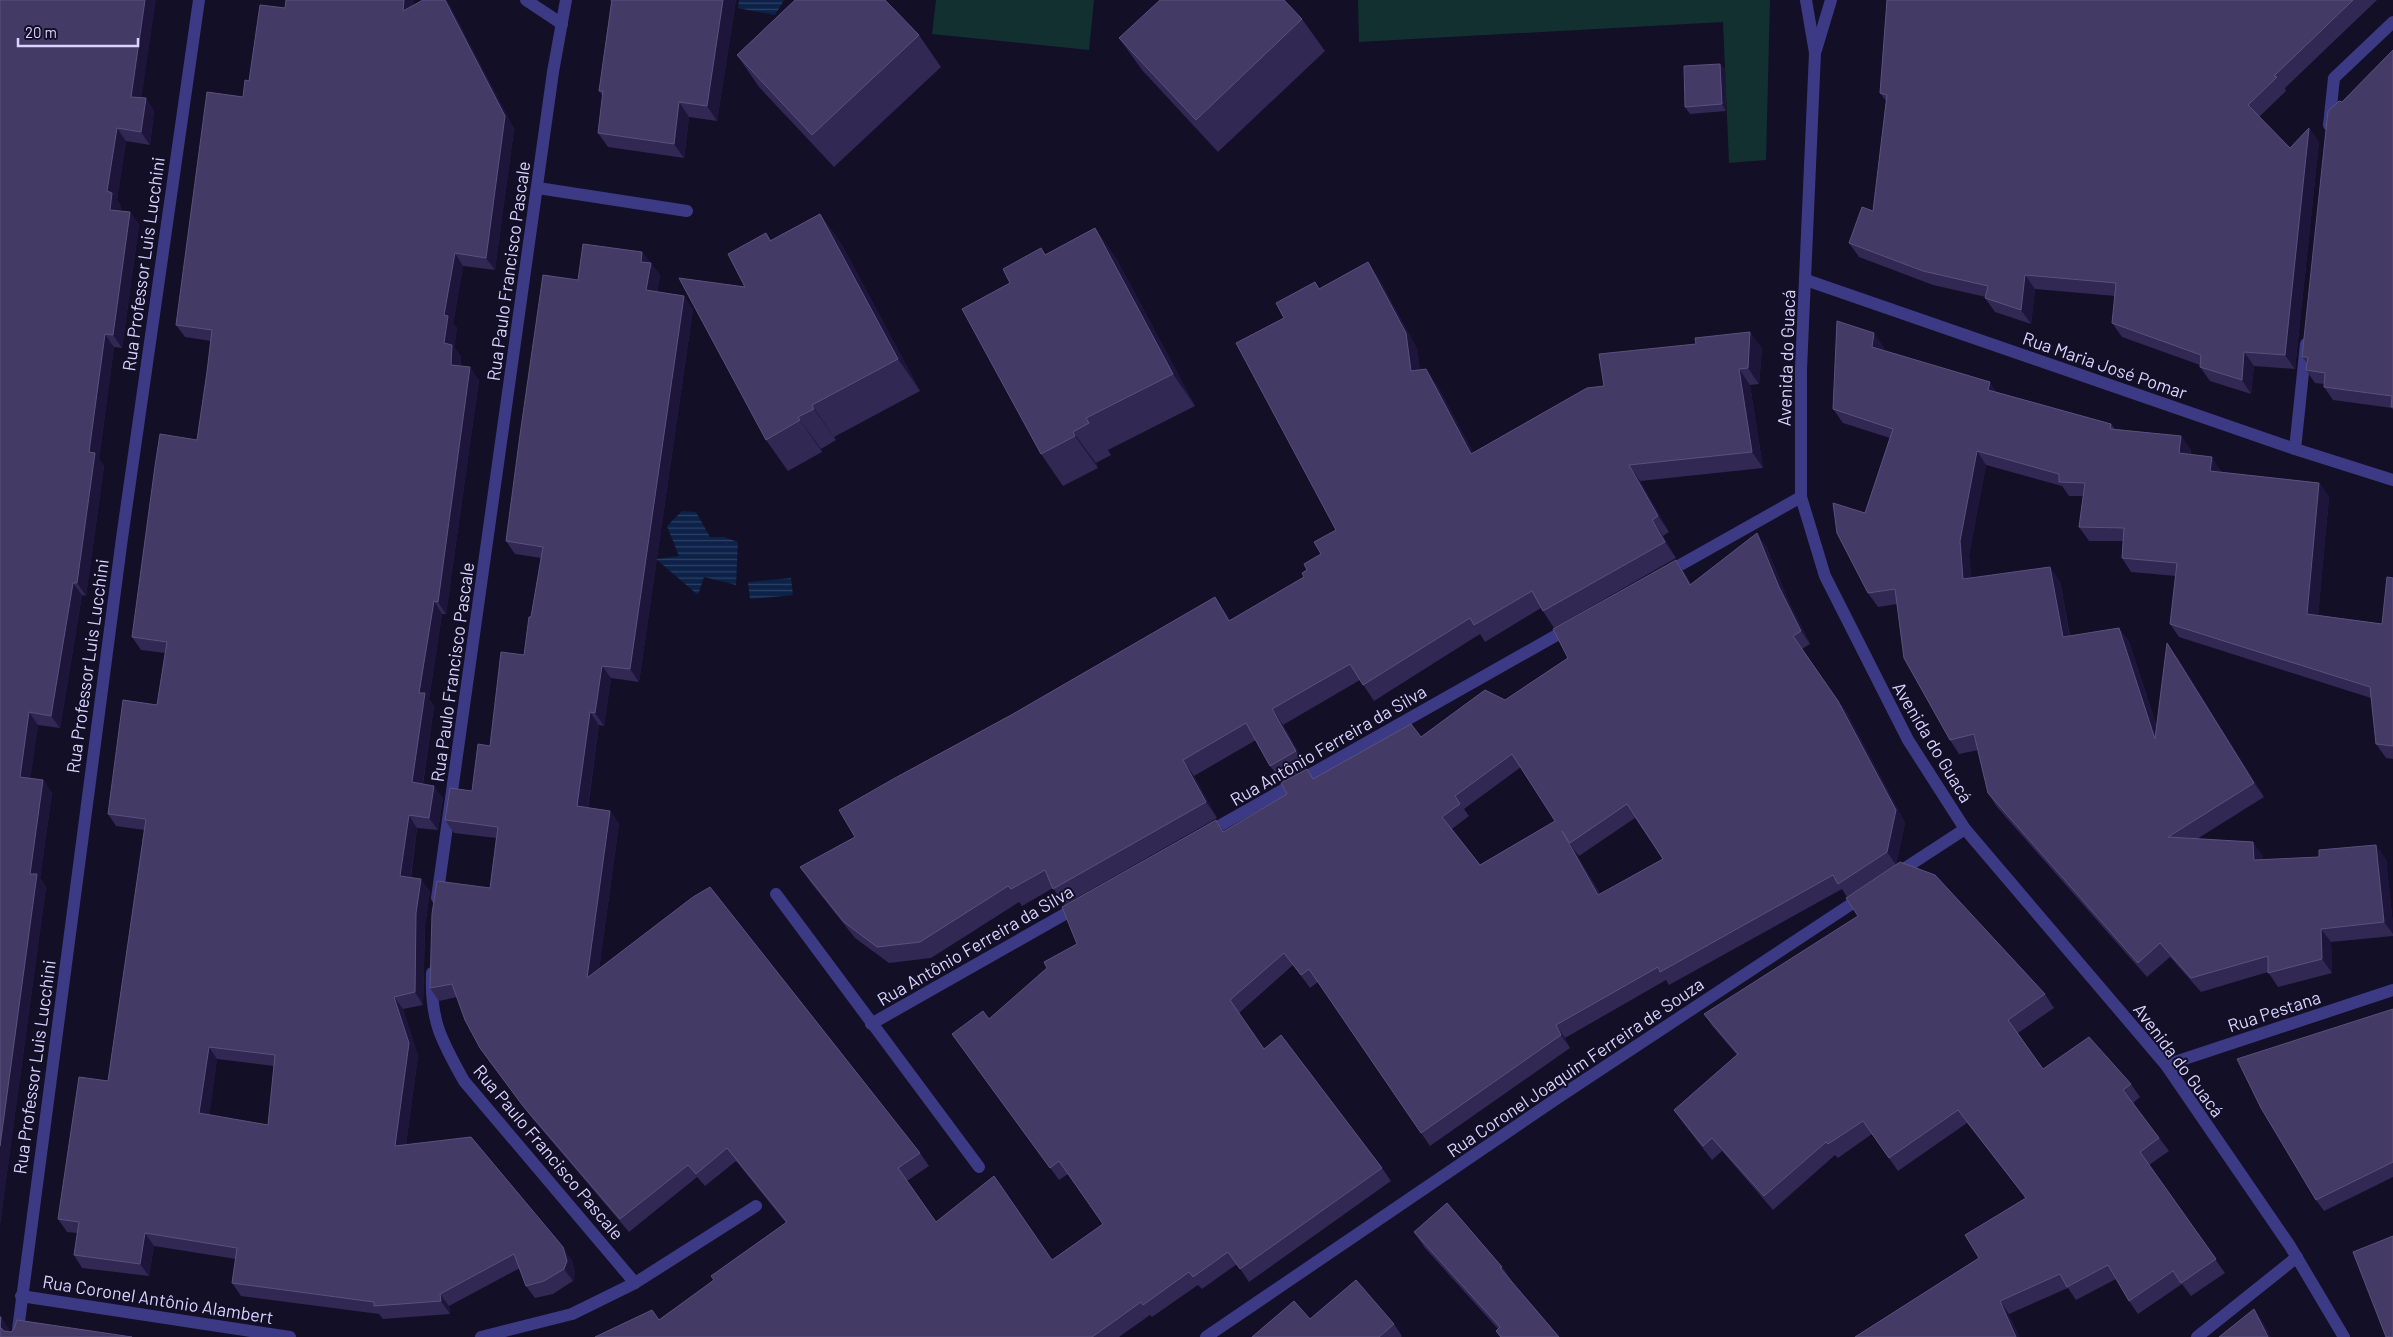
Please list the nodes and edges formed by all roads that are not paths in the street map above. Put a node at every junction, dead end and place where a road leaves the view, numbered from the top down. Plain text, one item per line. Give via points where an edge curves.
1 (199, 0) edge
2 (526, 0) edge
3 (566, 0) edge
4 (1806, 0) edge
5 (1831, 0) edge
6 (2393, 22) edge
7 (562, 24) junction
8 (1815, 53) junction
9 (2328, 136) edge
10 (538, 188) junction
11 (687, 211) dead end
12 (1806, 280) junction
13 (2307, 332) edge
14 (2295, 449) junction
15 (2393, 480) edge
16 (1801, 497) junction
17 (1654, 580) edge
18 (1584, 620) edge
19 (1965, 829) junction
20 (1193, 842) edge
21 (776, 894) dead end
22 (1089, 901) edge
23 (436, 906) edge
24 (432, 964) edge
25 (2393, 990) edge
26 (871, 1024) junction
27 (2166, 1065) junction
28 (980, 1167) dead end
29 (756, 1206) edge
30 (2298, 1257) junction
31 (635, 1283) junction
32 (21, 1296) junction
33 (17, 1337) edge
34 (290, 1337) edge
35 (481, 1337) edge
36 (1206, 1337) edge
37 (2197, 1337) edge
38 (2344, 1337) edge

1 - 32 street, Rua Professor Luis Lucchini via 122,538
2 - 7 street
3 - 7 street, Rua Paulo Francisco Pascale
4 - 8 street, Avenida do Guacá
5 - 8 street, Avenida do Guacá
6 - 9 street via 2334,78
7 - 10 street, Rua Paulo Francisco Pascale
8 - 12 street, Avenida do Guacá
10 - 11 street
10 - 23 street, Rua Paulo Francisco Pascale
12 - 14 street, Rua Maria José Pomar
12 - 16 street, Avenida do Guacá
13 - 14 street
14 - 15 street, Rua Maria José Pomar
16 - 17 street
16 - 19 street, Avenida do Guacá via 1825,576 1850,629 1908,740
18 - 20 street, Rua Antônio Ferreira da Silva
19 - 27 street, Avenida do Guacá
19 - 36 street, Rua Coronel Joaquim Ferreira de Souza via 1559,1097
21 - 26 street, Rua Antônio Ferreira da Silva
22 - 26 street, Rua Antônio Ferreira da Silva
24 - 31 street, Rua Paulo Francisco Pascale via 431,1002 443,1044 464,1080
25 - 27 street, Rua Pestana
26 - 28 street, Rua Antônio Ferreira da Silva
27 - 30 street, Avenida do Guacá
29 - 31 street
30 - 37 street
30 - 38 street, Avenida do Guacá
31 - 35 street via 572,1314
32 - 33 street, Rua Professor Luis Lucchini
32 - 34 street, Rua Coronel Antônio Alambert

